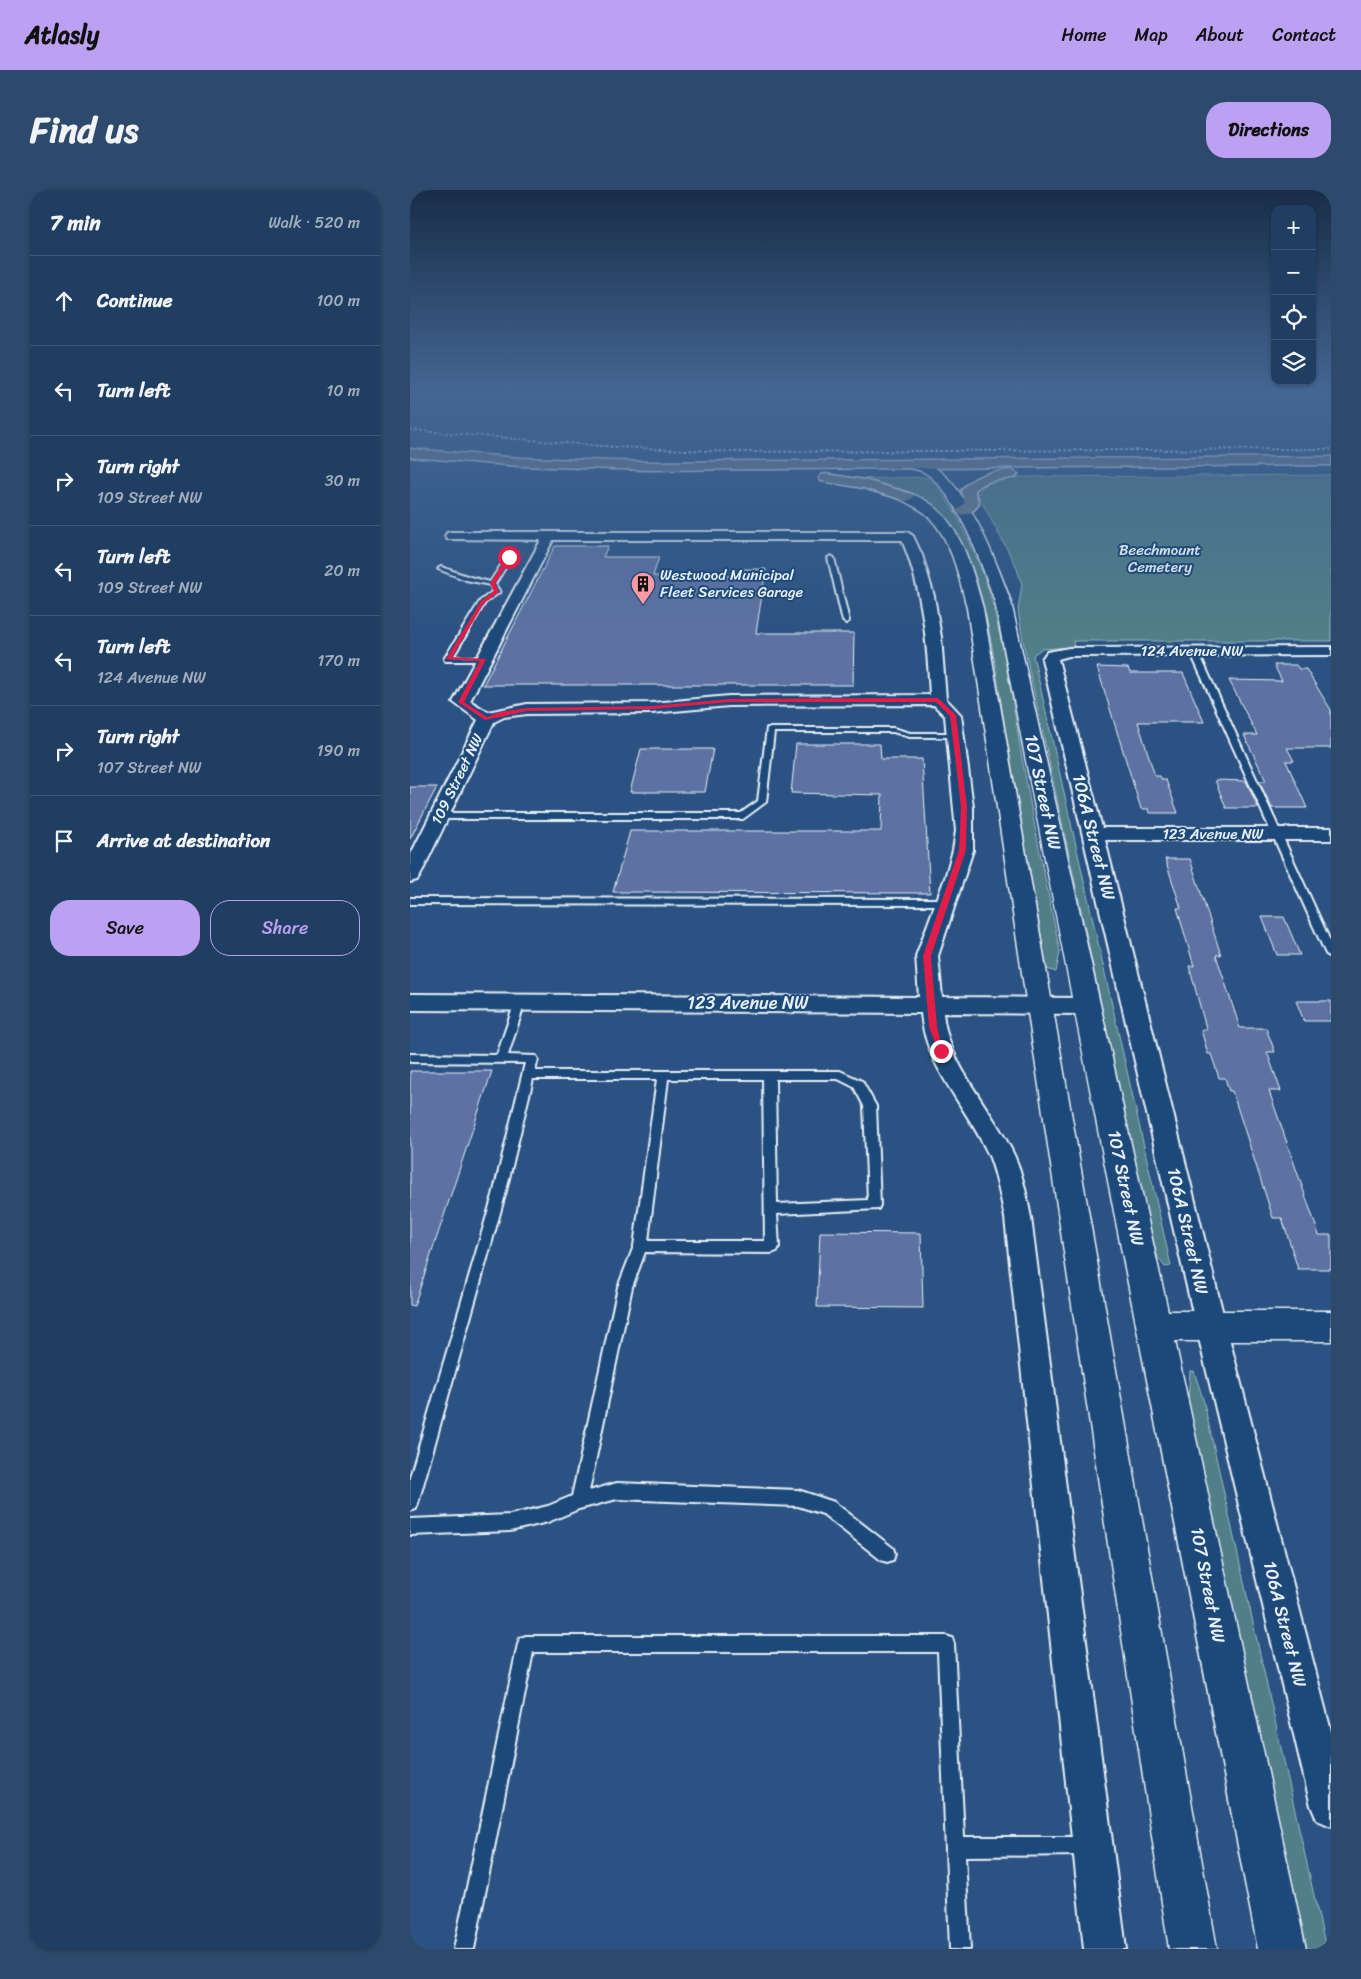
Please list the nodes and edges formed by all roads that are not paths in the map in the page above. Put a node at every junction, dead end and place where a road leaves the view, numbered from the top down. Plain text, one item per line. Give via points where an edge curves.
1 (507, 471) edge
2 (931, 471) edge
3 (1322, 471) edge
4 (935, 474) junction
5 (1018, 474) junction
6 (775, 476) junction
7 (907, 497) joint
8 (962, 511) junction
9 (451, 536) dead end
10 (549, 536) junction
11 (509, 557) dead end
12 (831, 558) dead end
13 (441, 569) dead end
14 (492, 584) junction
15 (846, 621) dead end
16 (1331, 651) edge
17 (1194, 652) junction
18 (1052, 655) joint
19 (484, 659) junction
20 (938, 700) junction
21 (487, 719) junction
22 (956, 735) junction
23 (439, 816) junction
24 (1094, 834) junction
25 (1276, 834) junction
26 (1331, 834) edge
27 (410, 876) edge
28 (410, 901) edge
29 (946, 902) junction
30 (1331, 954) edge
31 (410, 1002) edge
32 (520, 1002) junction
33 (930, 1004) junction
34 (1041, 1005) junction
35 (1086, 1006) junction
36 (410, 1058) edge
37 (501, 1059) junction
38 (528, 1075) junction
39 (663, 1075) junction
40 (769, 1075) junction
41 (771, 1210) junction
42 (642, 1246) junction
43 (1156, 1326) junction
44 (1211, 1326) junction
45 (1331, 1326) edge
46 (579, 1502) junction
47 (410, 1503) edge
48 (410, 1527) edge
49 (887, 1554) dead end
50 (1331, 1806) edge
51 (1093, 1846) junction
52 (956, 1847) junction
53 (464, 1949) edge
54 (960, 1949) edge
55 (1105, 1949) edge
56 (1193, 1949) edge
57 (1282, 1949) edge

1 - 6 highway
2 - 4 main road, 107 Street NW
3 - 5 highway
4 - 5 highway
4 - 6 highway
4 - 8 main road, 107 Street NW via 944,482
5 - 8 highway via 994,476 973,484 968,491 972,504
6 - 7 highway via 842,480
7 - 34 main road, 107 Street NW via 934,514 948,536 958,555 975,608
8 - 35 main road, 107 Street NW via 984,549 1003,602
9 - 10 street
10 - 19 street, 109 Street NW
10 - 20 street via 907,536 914,550 933,623
11 - 14 lane
12 - 15 lane
13 - 14 lane
14 - 19 lane via 497,592 482,602 448,659
16 - 17 street, 124 Avenue NW
17 - 18 street, 124 Avenue NW via 1069,652
17 - 25 lane
18 - 24 street, 106A Street NW via 1050,659
19 - 21 street, 109 Street NW via 461,702
20 - 21 street via 729,700 652,708 527,709 500,713
20 - 22 street via 953,715
21 - 23 street, 109 Street NW
22 - 23 lane via 910,735 893,730 770,730 762,802 743,816
22 - 29 street via 964,807 963,850
23 - 27 street, 109 Street NW
24 - 25 street, 123 Avenue NW
24 - 44 street, 106A Street NW
25 - 26 street, 123 Avenue NW
25 - 30 lane
28 - 29 lane
29 - 33 street via 927,956
31 - 32 street, 123 Avenue NW
32 - 33 street, 123 Avenue NW
32 - 37 lane
33 - 34 street, 123 Avenue NW
33 - 51 street via 941,1051 1002,1156 1018,1218
34 - 35 street, 123 Avenue NW
34 - 56 main road, 107 Street NW
35 - 43 main road, 107 Street NW
36 - 37 lane
37 - 38 lane via 532,1059
38 - 39 lane
38 - 47 lane via 499,1195
39 - 40 lane
39 - 42 lane
40 - 41 lane
40 - 41 lane via 840,1075 858,1084 870,1106 874,1205
41 - 42 lane via 772,1247
42 - 46 lane via 625,1287
43 - 44 main road
43 - 57 main road, 107 Street NW
44 - 45 main road
44 - 50 street, 106A Street NW
46 - 48 lane via 510,1523
46 - 49 lane via 617,1490 798,1498 828,1508
51 - 52 lane
51 - 55 street
52 - 53 lane via 946,1644 526,1644
52 - 54 lane

